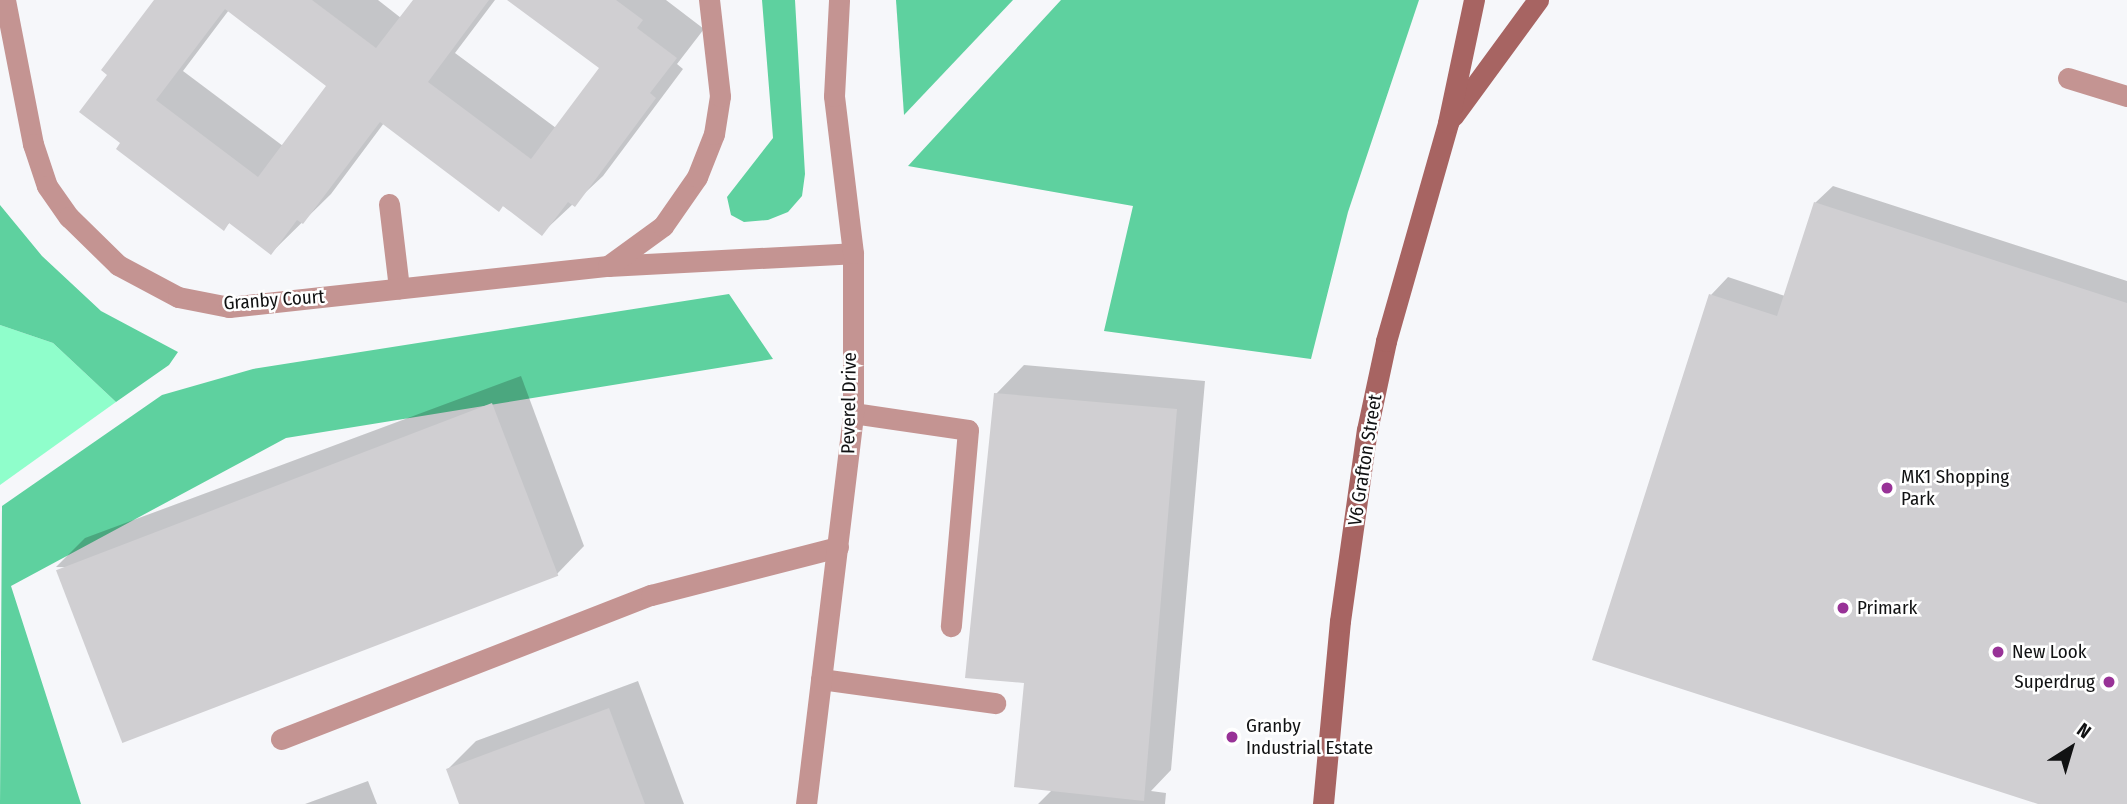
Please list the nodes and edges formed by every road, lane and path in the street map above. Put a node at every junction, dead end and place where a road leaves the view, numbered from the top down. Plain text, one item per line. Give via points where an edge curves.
1 (5, 0) edge
2 (709, 0) edge
3 (839, 0) edge
4 (1474, 0) edge
5 (1538, 0) edge
6 (2068, 78) dead end
7 (2127, 96) edge
8 (1448, 123) junction
9 (390, 204) dead end
10 (853, 253) junction
11 (608, 266) junction
12 (399, 288) junction
13 (853, 412) junction
14 (838, 547) junction
15 (951, 626) dead end
16 (821, 679) junction
17 (995, 703) dead end
18 (281, 739) dead end
19 (806, 804) edge
20 (1323, 804) edge

1 - 12 street, Granby Court via 33,144 47,186 69,217 118,265 178,297 229,307
2 - 11 street via 720,96 697,177 663,226
3 - 10 street, Peverel Drive via 834,96
4 - 8 street, V6 Grafton Street
5 - 8 street, V6 Grafton Street
6 - 7 street
8 - 20 street, V6 Grafton Street via 1390,328 1367,430 1340,621
9 - 12 street
10 - 11 street, Granby Court
10 - 13 street, Peverel Drive
11 - 12 street, Granby Court
13 - 14 street, Peverel Drive
13 - 15 street via 968,430
14 - 16 street, Peverel Drive
14 - 18 street via 651,595
16 - 17 street
16 - 19 street, Peverel Drive

